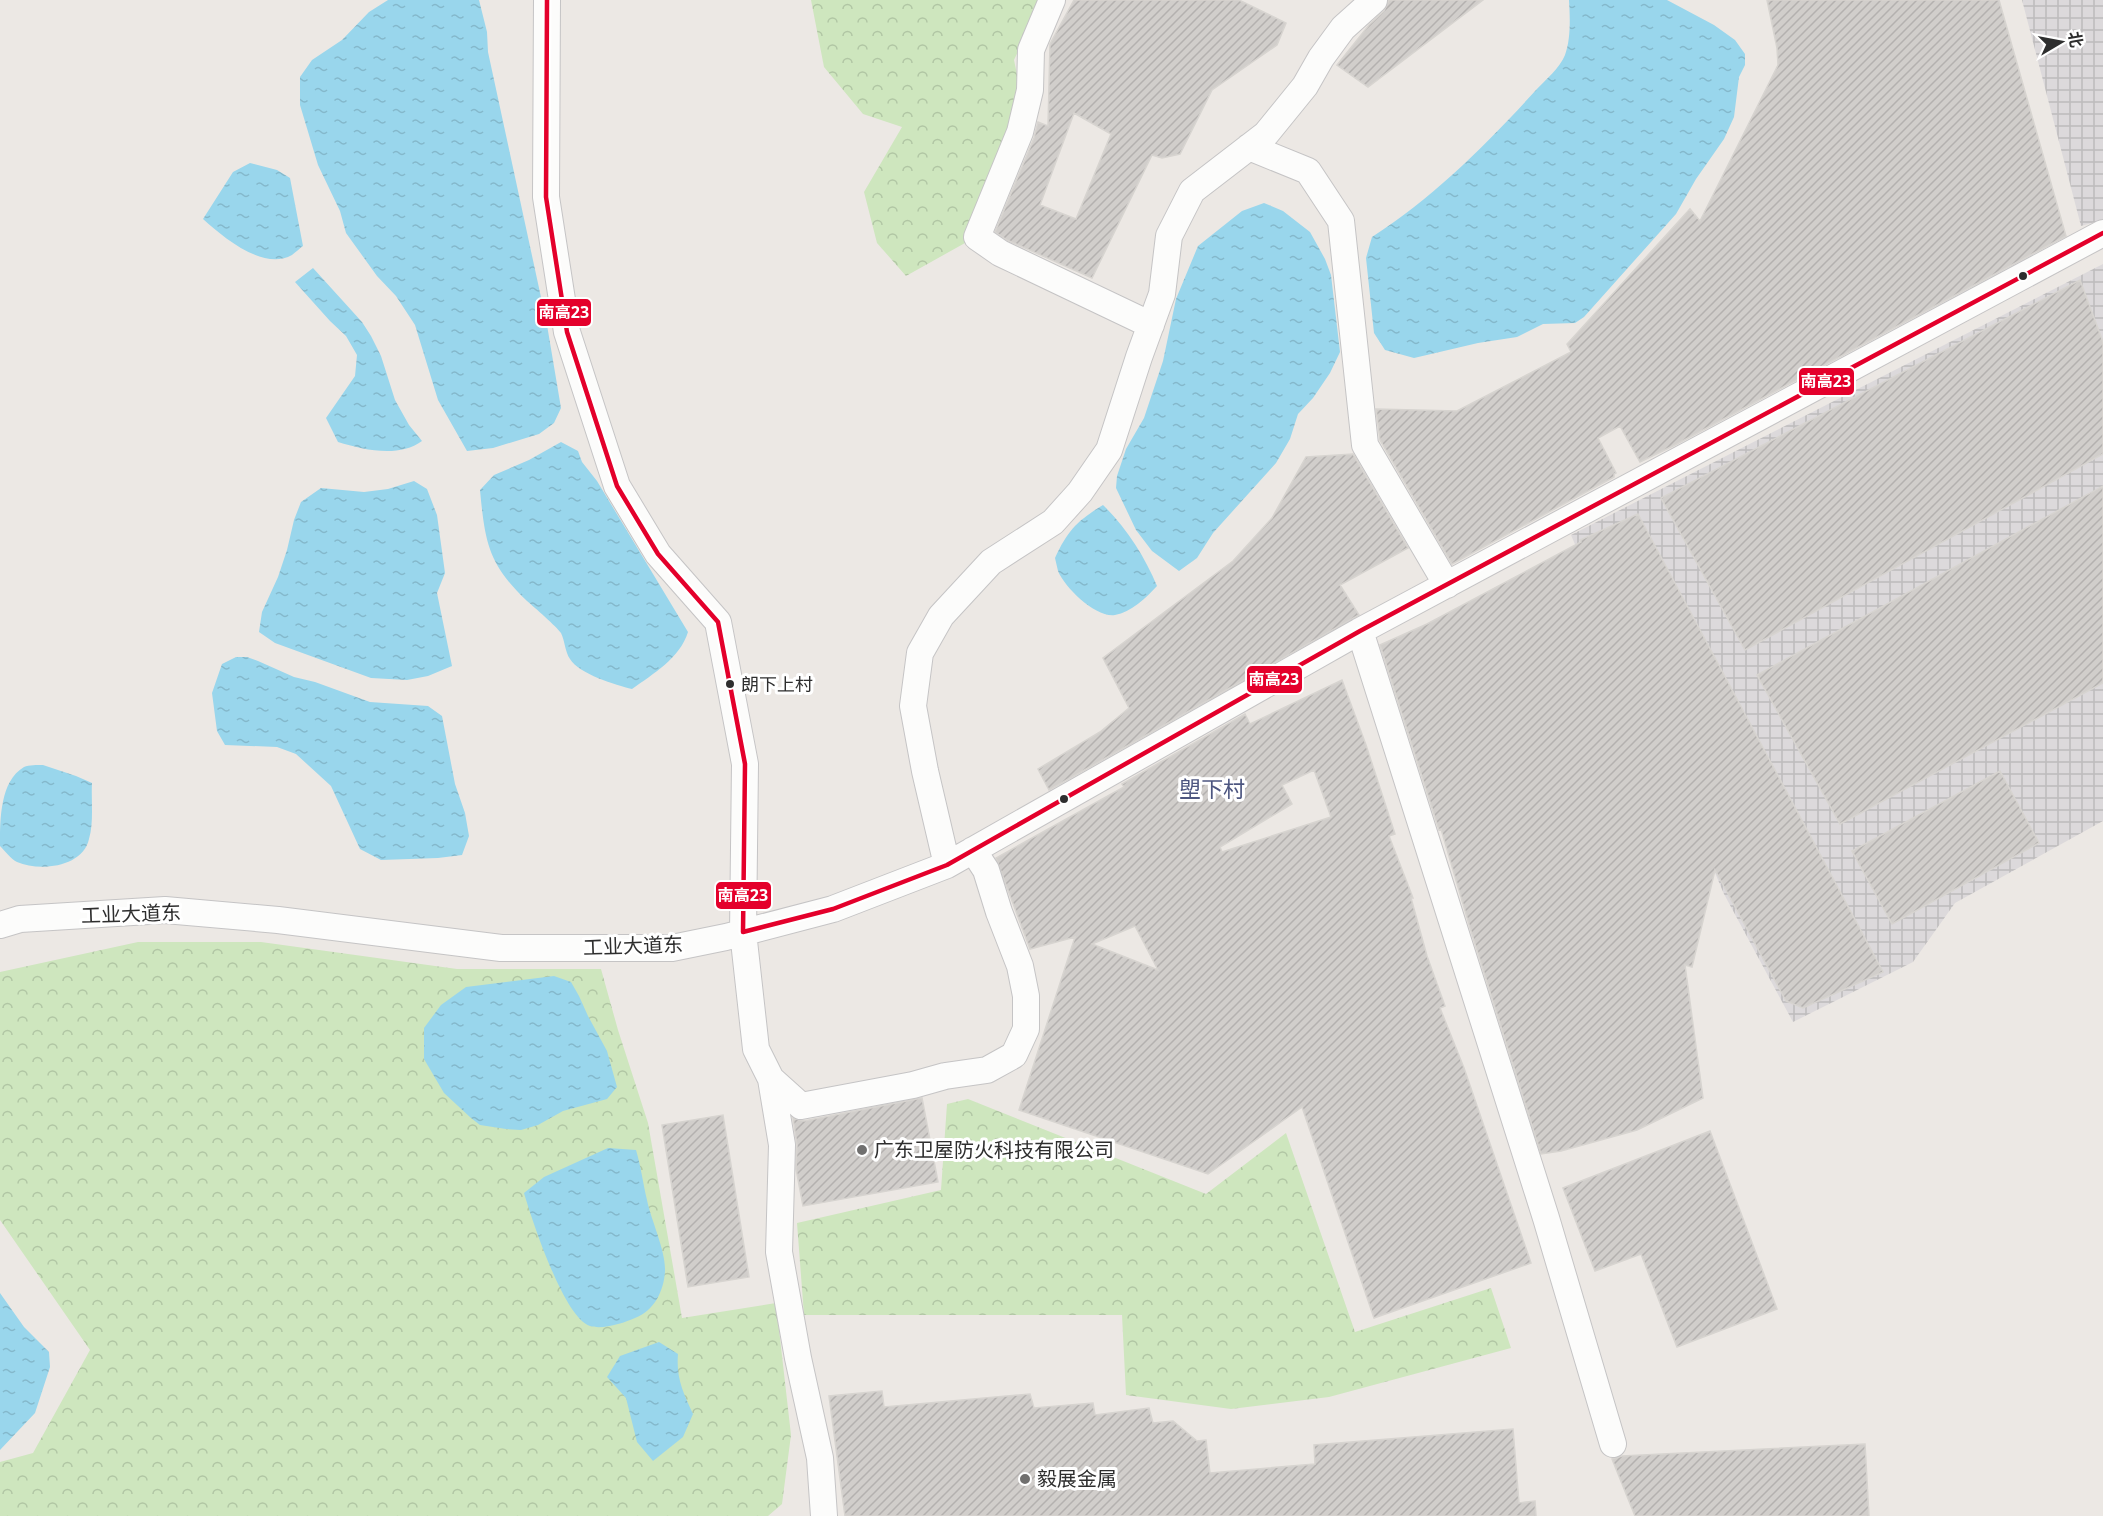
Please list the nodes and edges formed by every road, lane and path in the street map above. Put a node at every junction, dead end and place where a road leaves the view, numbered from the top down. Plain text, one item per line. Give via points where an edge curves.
1 (547, 0) edge
2 (1052, 0) edge
3 (1374, 0) edge
4 (1249, 147) junction
5 (2103, 233) edge
6 (1151, 325) junction
7 (1447, 585) junction
8 (1360, 631) junction
9 (973, 850) junction
10 (947, 866) junction
11 (0, 926) edge
12 (743, 932) junction
13 (771, 1079) junction
14 (1612, 1444) dead end
15 (824, 1516) edge

1 - 12 street via 546,196 567,332 617,486 658,554 718,622 745,764
2 - 6 street via 1031,50 1030,90 1020,132 977,237 1000,253
3 - 4 street via 1343,28 1305,86 1266,134
4 - 6 street via 1192,191 1169,236 1162,294
4 - 7 street via 1308,171 1341,221 1365,445
5 - 7 street, 工业大道东
6 - 10 street via 1109,450 1080,492 1053,522 991,562 941,616 920,653 913,706
7 - 8 street, 工业大道东
8 - 9 street, 工业大道东
8 - 14 street via 1546,1218
9 - 10 street, 工业大道东
9 - 13 street via 986,870 1020,966 1026,996 1026,1029 1014,1055 987,1070 801,1106
10 - 12 street, 工业大道东 via 833,909
11 - 12 street, 工业大道东 via 20,919 165,910 501,948 672,948
12 - 13 street via 756,1049
13 - 15 street via 782,1145 779,1252 820,1458

